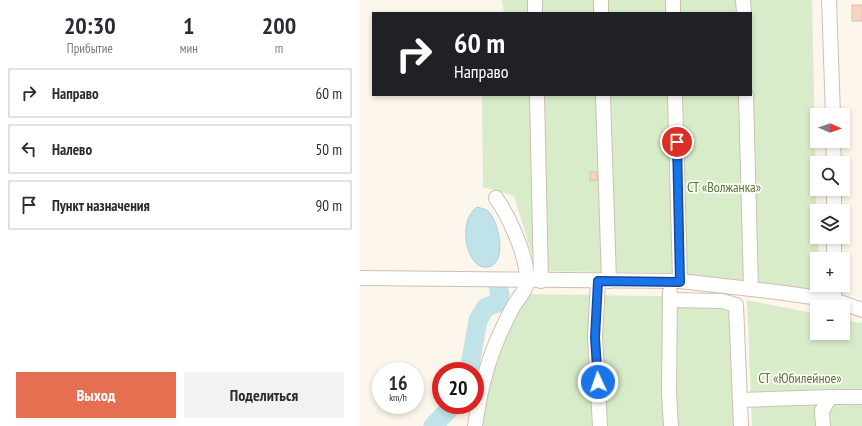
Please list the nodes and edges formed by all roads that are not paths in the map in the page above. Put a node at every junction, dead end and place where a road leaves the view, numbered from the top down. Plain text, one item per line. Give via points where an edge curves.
1 (535, 0) edge
2 (601, 0) edge
3 (673, 0) edge
4 (743, 0) edge
5 (829, 0) edge
6 (535, 12) edge
7 (601, 12) edge
8 (673, 12) edge
9 (744, 12) edge
10 (537, 96) edge
11 (603, 96) edge
12 (676, 96) edge
13 (746, 96) edge
14 (833, 108) edge
15 (496, 198) dead end
16 (360, 278) edge
17 (534, 280) junction
18 (603, 281) junction
19 (675, 281) junction
20 (751, 289) junction
21 (834, 292) edge
22 (670, 300) junction
23 (834, 300) joint
24 (850, 306) edge
25 (862, 310) edge
26 (830, 397) junction
27 (862, 397) edge
28 (740, 400) junction
29 (475, 426) edge
30 (600, 426) edge
31 (671, 426) edge
32 (741, 426) edge
33 (823, 426) edge

1 - 6 street
2 - 7 street
3 - 8 street
4 - 9 street
5 - 14 street
10 - 17 street
11 - 18 street
12 - 19 street
13 - 20 street
15 - 17 street via 504,208 526,267
16 - 17 street
17 - 18 street
17 - 29 street via 513,306 496,343 486,373
18 - 19 street
18 - 30 street via 595,338
19 - 20 street
19 - 22 street
20 - 23 street
21 - 23 street
22 - 28 street via 722,301 736,305
22 - 31 street
24 - 25 street
26 - 27 street
26 - 28 street
26 - 33 street via 822,412
28 - 32 street

